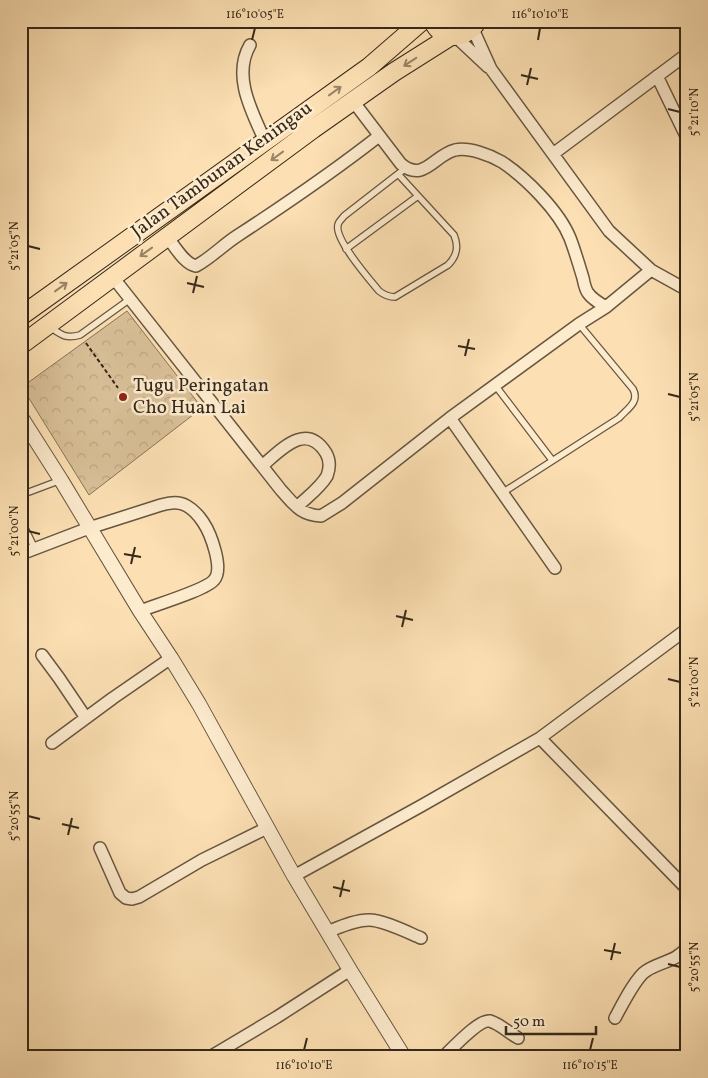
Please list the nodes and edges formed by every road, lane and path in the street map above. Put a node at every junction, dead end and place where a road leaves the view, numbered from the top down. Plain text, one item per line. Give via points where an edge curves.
1 (422, 21) edge
2 (433, 21) edge
3 (475, 25) edge
4 (454, 36) junction
5 (250, 46) dead end
6 (687, 54) edge
7 (492, 69) junction
8 (657, 76) junction
9 (353, 101) junction
10 (380, 136) junction
11 (687, 138) edge
12 (265, 141) junction
13 (553, 154) junction
14 (402, 171) junction
15 (418, 196) junction
16 (167, 237) junction
17 (346, 249) junction
18 (651, 270) junction
19 (112, 276) junction
20 (687, 290) edge
21 (130, 299) junction
22 (606, 307) junction
23 (25, 311) edge
24 (579, 324) junction
25 (48, 325) junction
26 (80, 335) junction
27 (21, 344) edge
28 (495, 386) junction
29 (118, 388) dead end
30 (21, 417) edge
31 (450, 418) junction
32 (552, 460) junction
33 (262, 466) junction
34 (61, 480) junction
35 (502, 493) junction
36 (21, 495) edge
37 (297, 507) junction
38 (21, 520) edge
39 (90, 528) junction
40 (35, 549) junction
41 (21, 554) edge
42 (555, 568) dead end
43 (140, 611) junction
44 (687, 629) edge
45 (42, 655) dead end
46 (172, 658) junction
47 (86, 718) junction
48 (540, 738) junction
49 (52, 743) dead end
50 (267, 828) junction
51 (100, 848) dead end
52 (294, 876) junction
53 (687, 889) edge
54 (327, 932) junction
55 (421, 938) dead end
56 (687, 947) edge
57 (350, 970) junction
58 (615, 1018) dead end
59 (518, 1038) dead end
60 (400, 1055) edge
61 (210, 1057) edge
62 (443, 1057) edge

12 -> 1 main road, Jalan Tambunan Keningau via 369,67
2 - 4 main road via 439,30
3 - 4 main road, Jalan Tambunan Keningau via 462,36
3 - 7 street
4 - 7 street
4 -> 9 main road, Jalan Tambunan Keningau
5 - 12 street via 244,54 244,87
6 - 8 street
7 - 13 street
8 - 11 street
8 - 13 street
9 - 10 street
9 -> 16 main road, Jalan Tambunan Keningau
10 - 14 street via 401,164
10 - 16 street via 196,266 186,261
23 -> 12 main road, Jalan Tambunan Keningau
13 - 18 street via 609,231
14 - 15 lane
14 - 17 lane via 340,220 338,230
14 - 22 street via 422,170 454,150 472,150 500,162 532,187 562,223 587,292
15 - 17 lane
15 - 17 lane via 454,235 456,254 448,265 390,297 379,291
16 -> 19 main road, Jalan Tambunan Keningau
18 - 20 street
18 - 22 street
19 - 21 street
19 - 25 main road, Jalan Tambunan Keningau
21 - 26 lane
21 - 33 street
22 - 24 street
24 - 28 street
24 - 32 lane via 633,389 636,399 619,418
25 - 26 lane via 63,336
25 - 27 main road, Jalan Tambunan Keningau
26 - 29 path
28 - 31 street
28 - 32 lane
30 - 34 street
31 - 35 street
31 - 37 street via 326,514 308,515
32 - 35 lane
33 - 37 street
33 - 37 street via 294,441 309,438 318,443 328,458 329,470 322,482
34 - 36 lane
34 - 39 street
35 - 42 street
38 - 40 lane
39 - 40 street
39 - 43 street
39 - 43 street via 172,502 187,506 204,524 217,560 216,579 205,587
40 - 41 street
43 - 46 street
44 - 48 street
45 - 47 street
46 - 47 street
46 - 50 street
47 - 49 street
48 - 52 street
48 - 53 street
50 - 51 street via 132,899 120,893
50 - 52 street
52 - 54 street
54 - 55 street via 370,920
54 - 57 street
56 - 58 street via 680,955 643,973
57 - 60 street
57 - 61 street
59 - 62 street via 494,1023 484,1021

